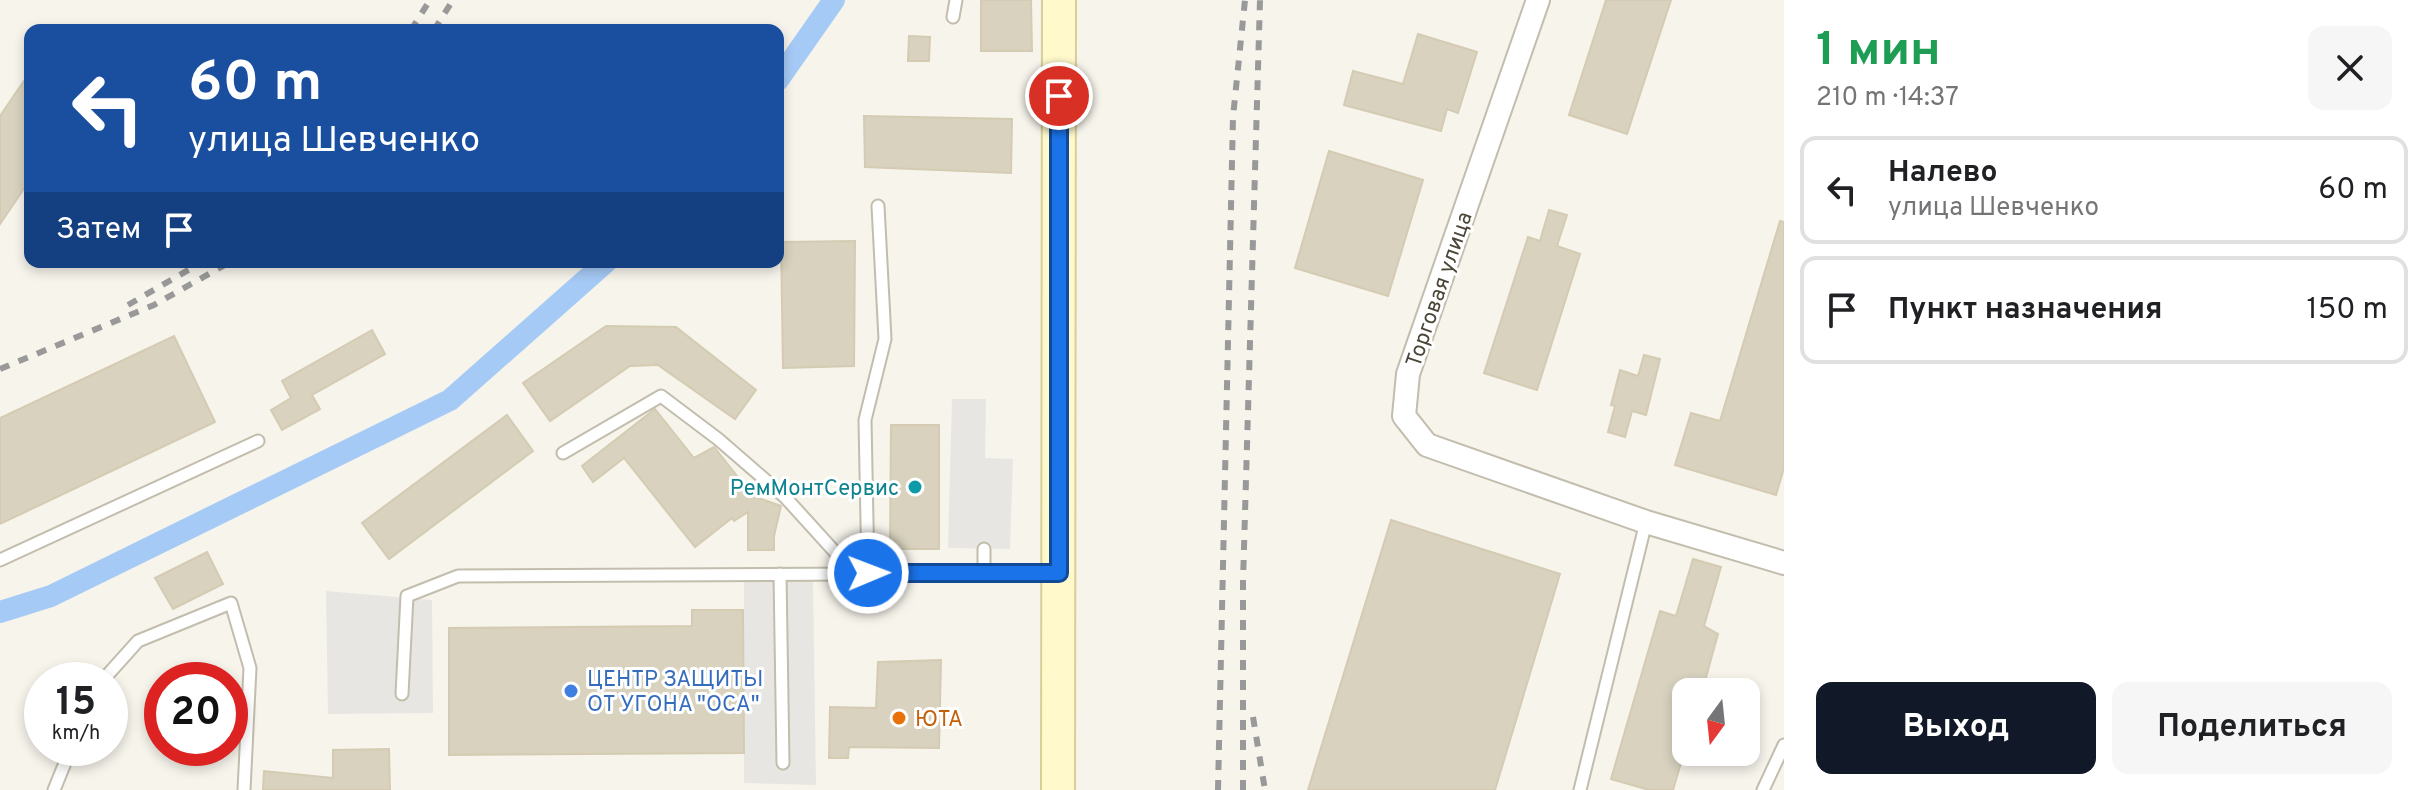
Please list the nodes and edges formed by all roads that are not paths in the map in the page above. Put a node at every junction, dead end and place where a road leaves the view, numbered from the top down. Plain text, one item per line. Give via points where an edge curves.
1 (956, 0) edge
2 (1059, 0) edge
3 (1538, 0) edge
4 (953, 17) dead end
5 (878, 206) dead end
6 (258, 441) dead end
7 (563, 453) dead end
8 (1646, 522) junction
9 (984, 549) dead end
10 (0, 560) edge
11 (1784, 563) edge
12 (984, 572) junction
13 (854, 573) junction
14 (868, 573) junction
15 (1059, 573) junction
16 (780, 574) junction
17 (119, 662) edge
18 (402, 694) dead end
19 (1784, 745) edge
20 (783, 763) dead end
21 (64, 766) edge
22 (54, 790) edge
23 (244, 790) edge
24 (1058, 790) edge
25 (1580, 790) edge
26 (1763, 790) edge

1 - 4 lane
2 - 15 street
3 - 8 street, Торговая улица via 1408,374 1404,416 1427,445
5 - 14 lane via 885,339 865,420
6 - 10 lane
7 - 13 lane via 661,396 785,497
8 - 11 street, Торговая улица
8 - 25 lane
9 - 12 lane
12 - 14 lane
12 - 15 lane
13 - 14 lane
13 - 16 lane
15 - 24 street
16 - 18 lane via 458,576 407,596
16 - 20 lane
17 - 23 lane via 138,641 231,603 250,668
19 - 26 lane
21 - 22 lane

